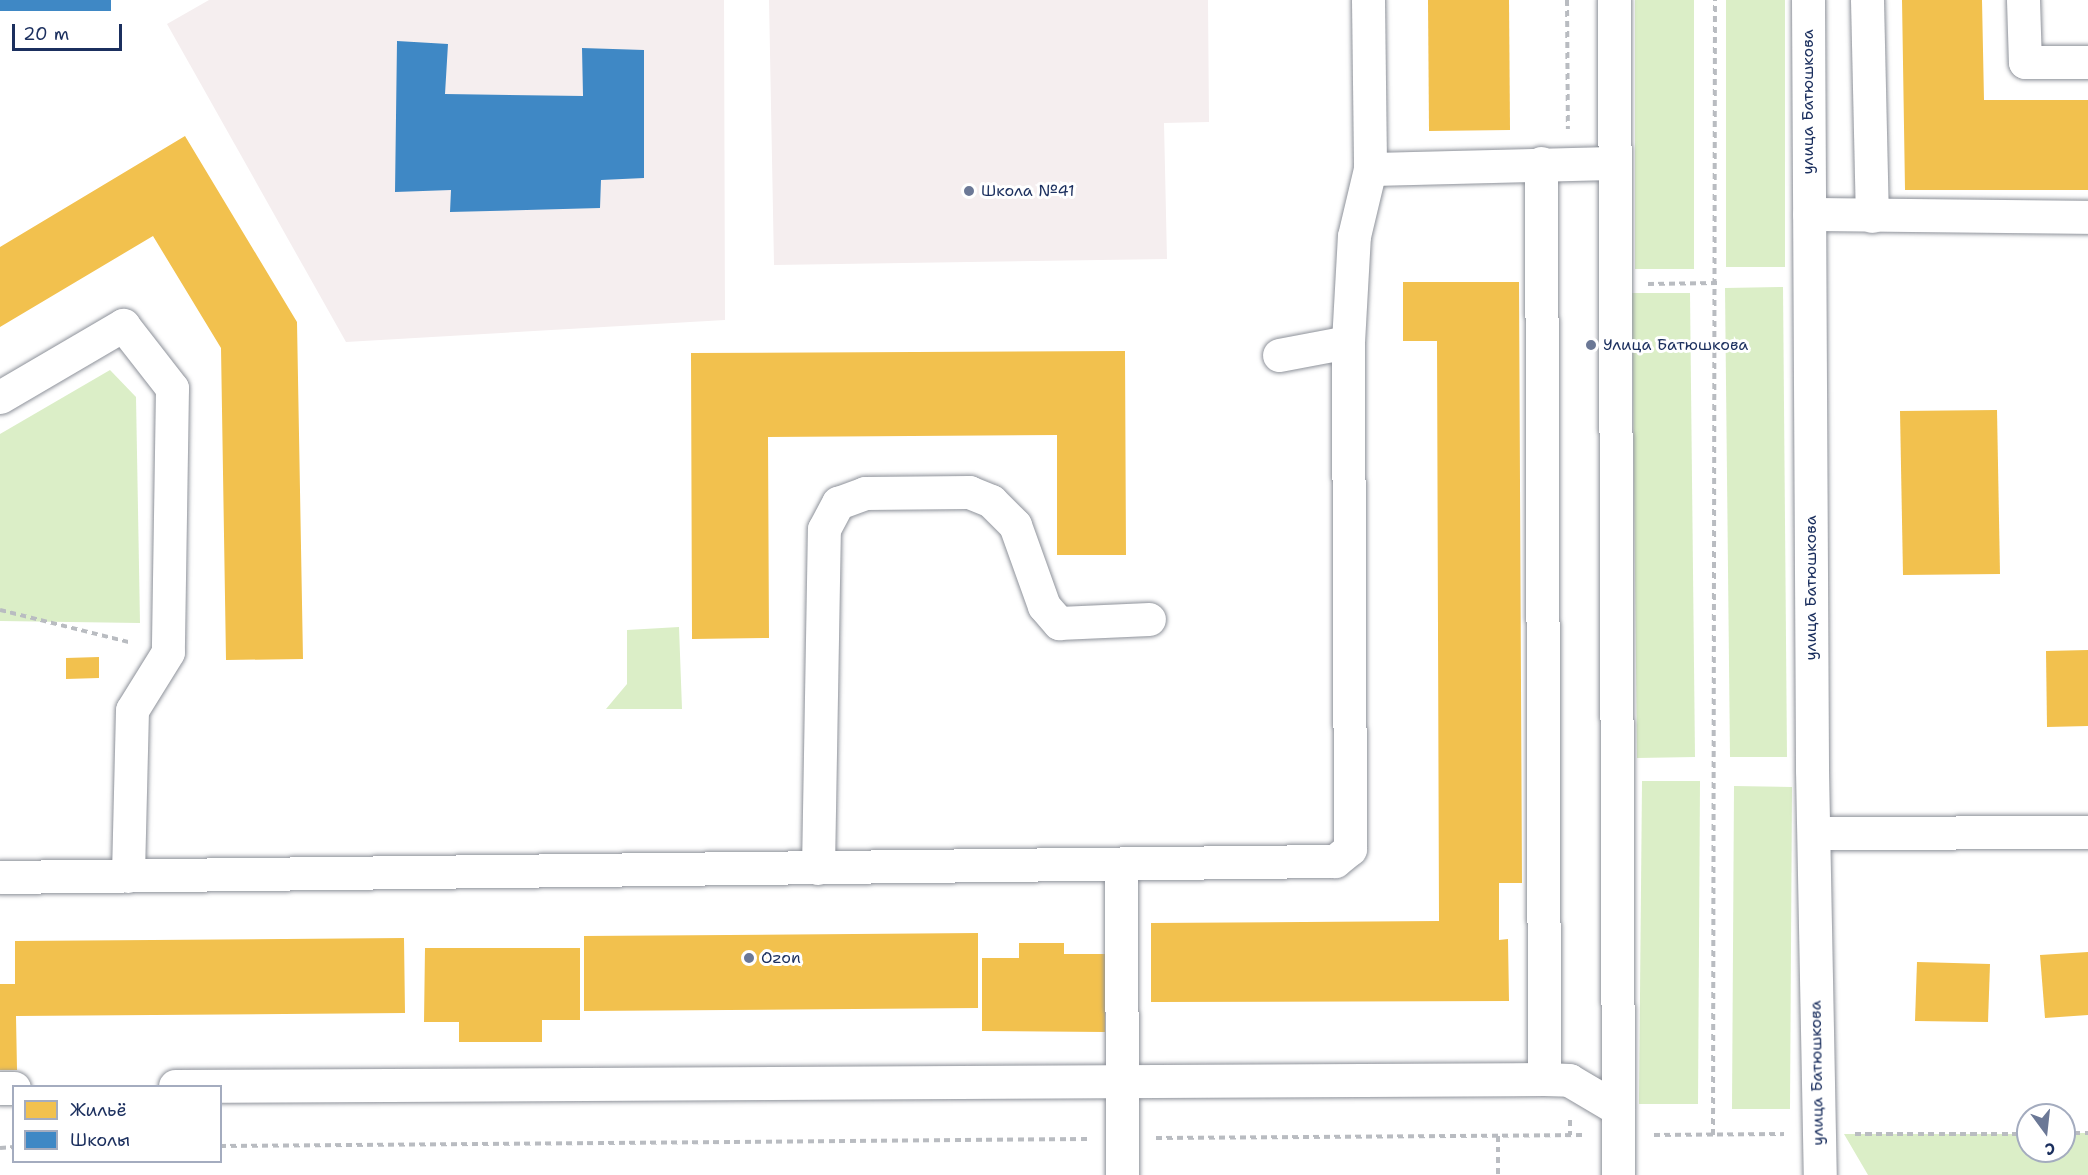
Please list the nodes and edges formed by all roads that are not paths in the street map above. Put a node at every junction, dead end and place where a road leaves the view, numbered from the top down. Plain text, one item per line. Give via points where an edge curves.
1 (1368, 0) edge
2 (1614, 0) edge
3 (1808, 0) edge
4 (1867, 0) edge
5 (2023, 0) edge
6 (2088, 62) edge
7 (1615, 163) junction
8 (1541, 164) junction
9 (1370, 169) junction
10 (1809, 214) junction
11 (1872, 216) junction
12 (2088, 217) edge
13 (1348, 342) junction
14 (1278, 355) dead end
15 (0, 397) edge
16 (1149, 620) dead end
17 (2088, 832) edge
18 (1814, 833) junction
19 (1121, 866) junction
20 (818, 868) junction
21 (128, 876) junction
22 (0, 877) edge
23 (1122, 1079) junction
24 (1544, 1079) junction
25 (222, 1086) edge
26 (1617, 1122) junction
27 (1122, 1175) edge
28 (1618, 1175) edge
29 (1820, 1175) edge

1 - 9 street
2 - 7 street
3 - 10 street, улица Батюшкова
4 - 11 street
5 - 6 street via 2025,62
7 - 8 street
7 - 26 street
8 - 9 street
8 - 24 street
9 - 13 street via 1354,236
10 - 11 street
10 - 18 street, улица Батюшкова
11 - 12 street
13 - 14 street
13 - 19 street via 1350,849 1335,861
15 - 21 street via 123,325 172,388 168,652 132,710
16 - 20 street via 1059,623 1044,606 1015,525 991,501 969,492 865,493 838,504 824,529
17 - 18 street
18 - 29 street, улица Батюшкова
19 - 20 street
19 - 23 street
20 - 21 street
21 - 22 street
23 - 24 street
23 - 25 street
23 - 27 street
24 - 26 street via 1569,1080
26 - 28 street

